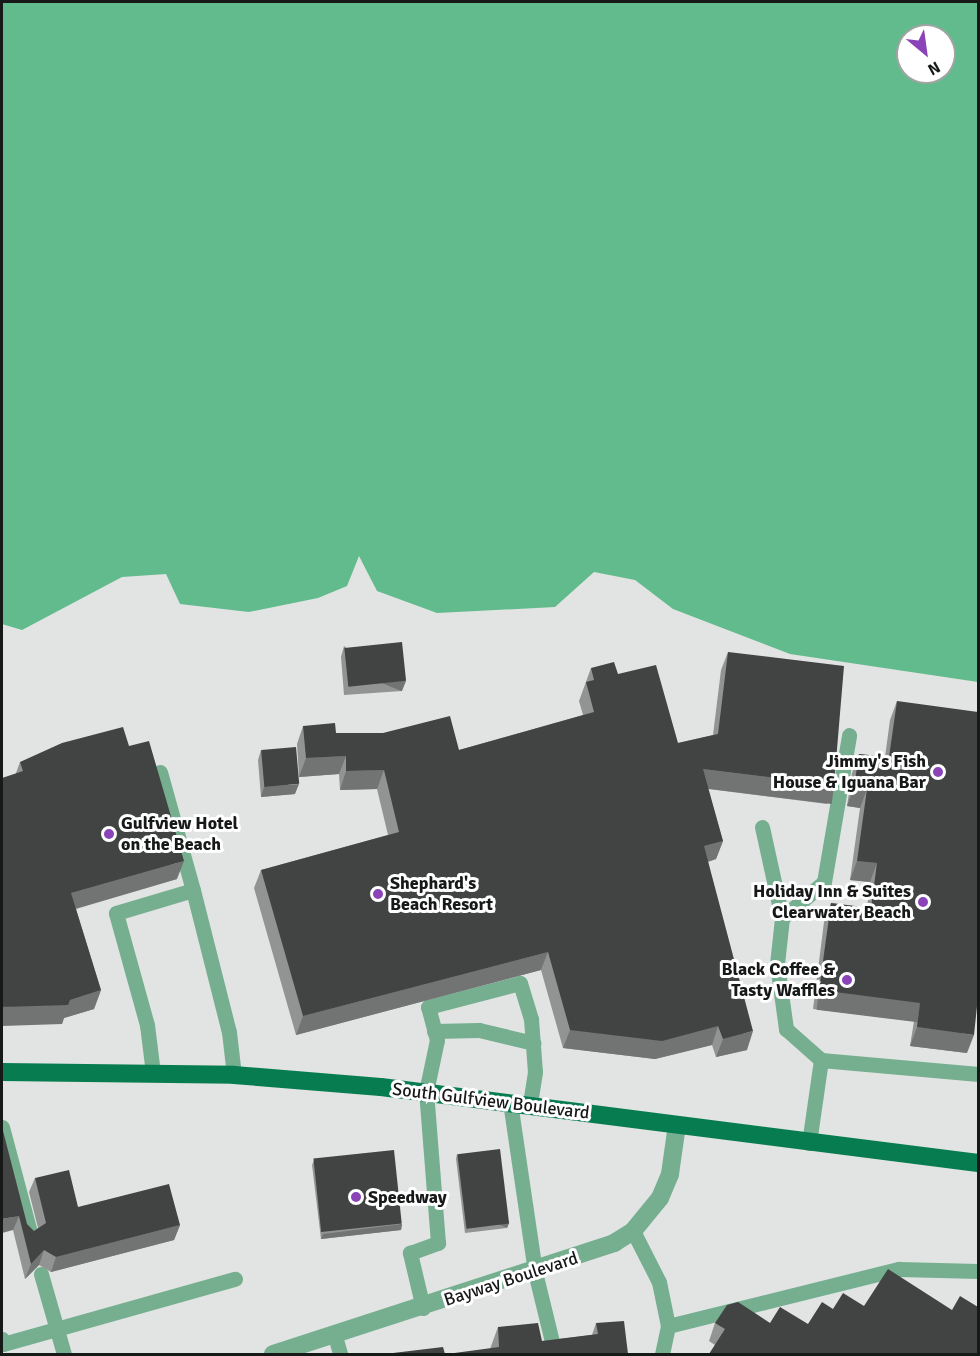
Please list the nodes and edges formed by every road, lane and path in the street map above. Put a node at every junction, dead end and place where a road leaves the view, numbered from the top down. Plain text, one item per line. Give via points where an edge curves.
1 (849, 735) dead end
2 (160, 772) edge
3 (762, 827) dead end
4 (193, 890) junction
5 (783, 918) junction
6 (434, 1031) junction
7 (533, 1043) junction
8 (821, 1060) junction
9 (2, 1072) edge
10 (153, 1073) junction
11 (978, 1074) edge
12 (234, 1075) junction
13 (426, 1092) junction
14 (510, 1102) junction
15 (530, 1105) junction
16 (677, 1125) junction
17 (2, 1127) edge
18 (809, 1143) junction
19 (978, 1163) edge
20 (633, 1231) junction
21 (31, 1236) edge
22 (978, 1271) edge
23 (535, 1272) junction
24 (41, 1274) edge
25 (235, 1279) dead end
26 (423, 1308) junction
27 (669, 1326) junction
28 (57, 1329) junction
29 (335, 1336) junction
30 (2, 1339) edge
31 (553, 1346) edge
32 (64, 1354) edge
33 (273, 1354) edge
34 (340, 1354) edge
35 (662, 1354) edge

1 - 5 lane via 824,882
2 - 4 lane
3 - 5 lane
4 - 10 lane via 116,913 147,1025
4 - 12 lane via 230,1032
5 - 8 lane via 777,964 786,1029
6 - 7 lane via 479,1030
6 - 7 lane via 428,1007 520,983
6 - 13 lane via 435,1062
7 - 15 lane
8 - 11 lane
8 - 18 lane
9 - 10 main road, South Gulfview Boulevard
10 - 12 main road, South Gulfview Boulevard
12 - 13 main road, South Gulfview Boulevard
13 - 14 main road, South Gulfview Boulevard
13 - 26 lane via 438,1243 410,1252
14 - 15 main road, South Gulfview Boulevard
14 - 23 lane
15 - 16 main road, South Gulfview Boulevard
16 - 18 main road, South Gulfview Boulevard
16 - 20 street, Bayway Boulevard via 670,1174 660,1198
17 - 21 lane
18 - 19 main road, South Gulfview Boulevard
20 - 23 street, Bayway Boulevard
20 - 27 lane via 659,1282
22 - 27 lane via 899,1269
23 - 26 street, Bayway Boulevard
23 - 31 lane
24 - 28 lane
25 - 28 lane
26 - 29 street, Bayway Boulevard
27 - 35 lane
28 - 30 lane via 3,1344
28 - 32 lane
29 - 33 street, Bayway Boulevard
29 - 34 lane

